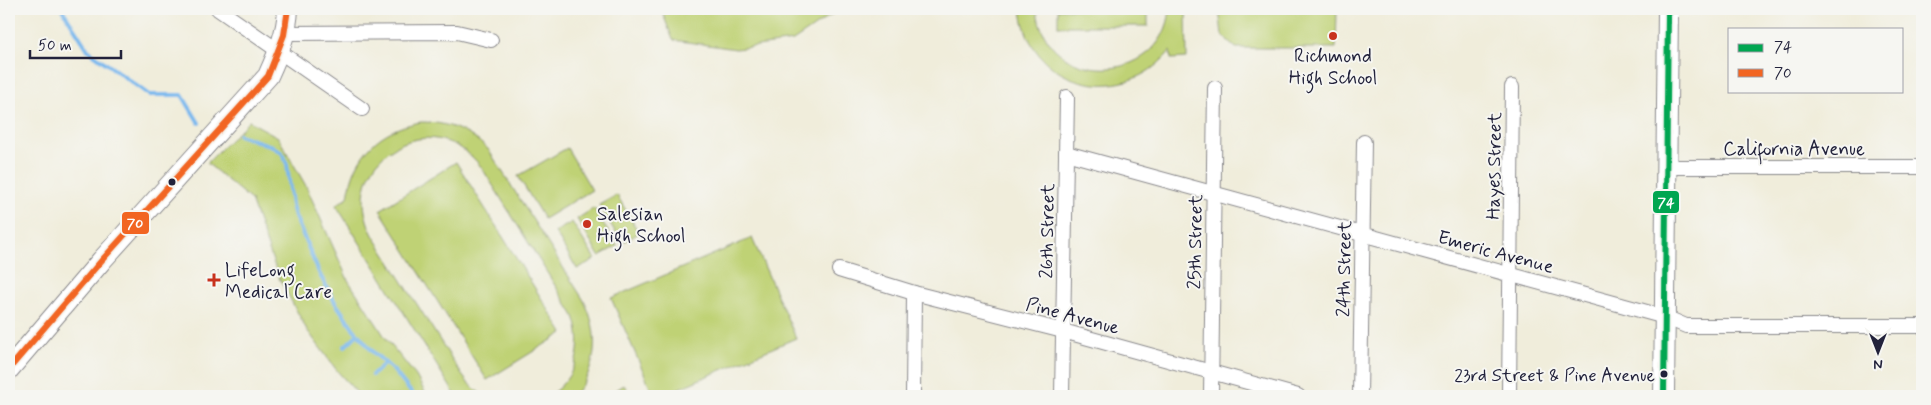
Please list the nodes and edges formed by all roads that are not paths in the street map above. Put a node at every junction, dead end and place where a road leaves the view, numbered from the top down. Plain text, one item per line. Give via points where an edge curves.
1 (218, 9) edge
2 (288, 9) edge
3 (1668, 9) edge
4 (490, 40) dead end
5 (282, 42) junction
6 (1512, 87) dead end
7 (1215, 88) dead end
8 (1067, 97) dead end
9 (362, 109) dead end
10 (1364, 142) dead end
11 (1066, 153) junction
12 (1667, 166) junction
13 (1922, 166) edge
14 (1214, 193) junction
15 (1362, 234) junction
16 (839, 270) dead end
17 (1510, 274) junction
18 (914, 293) junction
19 (1665, 317) junction
20 (1922, 326) edge
21 (1063, 331) junction
22 (9, 369) edge
23 (1212, 372) junction
24 (913, 396) edge
25 (1062, 396) edge
26 (1211, 396) edge
27 (1298, 396) edge
28 (1360, 396) edge
29 (1509, 396) edge
30 (1664, 396) edge

1 - 5 street
2 - 5 street
3 - 12 street
4 - 5 street via 457,32
5 - 9 street
5 - 22 street via 268,76 102,260
6 - 17 street, Hayes Street
7 - 14 street, 25th Street
8 - 11 street, 26th Street
10 - 15 street, 24th Street
11 - 14 street, Emeric Avenue
11 - 21 street, 26th Street
12 - 13 street, California Avenue
12 - 19 street
14 - 15 street, Emeric Avenue
14 - 23 street, 25th Street
15 - 17 street, Emeric Avenue
15 - 28 street, 24th Street
16 - 18 street, Pine Avenue
17 - 19 street, Emeric Avenue
17 - 29 street, Hayes Street
18 - 21 street, Pine Avenue
18 - 24 street
19 - 20 street, Emeric Avenue via 1686,326
19 - 30 street
21 - 23 street, Pine Avenue
21 - 25 street, 26th Street
23 - 26 street, 25th Street
23 - 27 street, Pine Avenue

